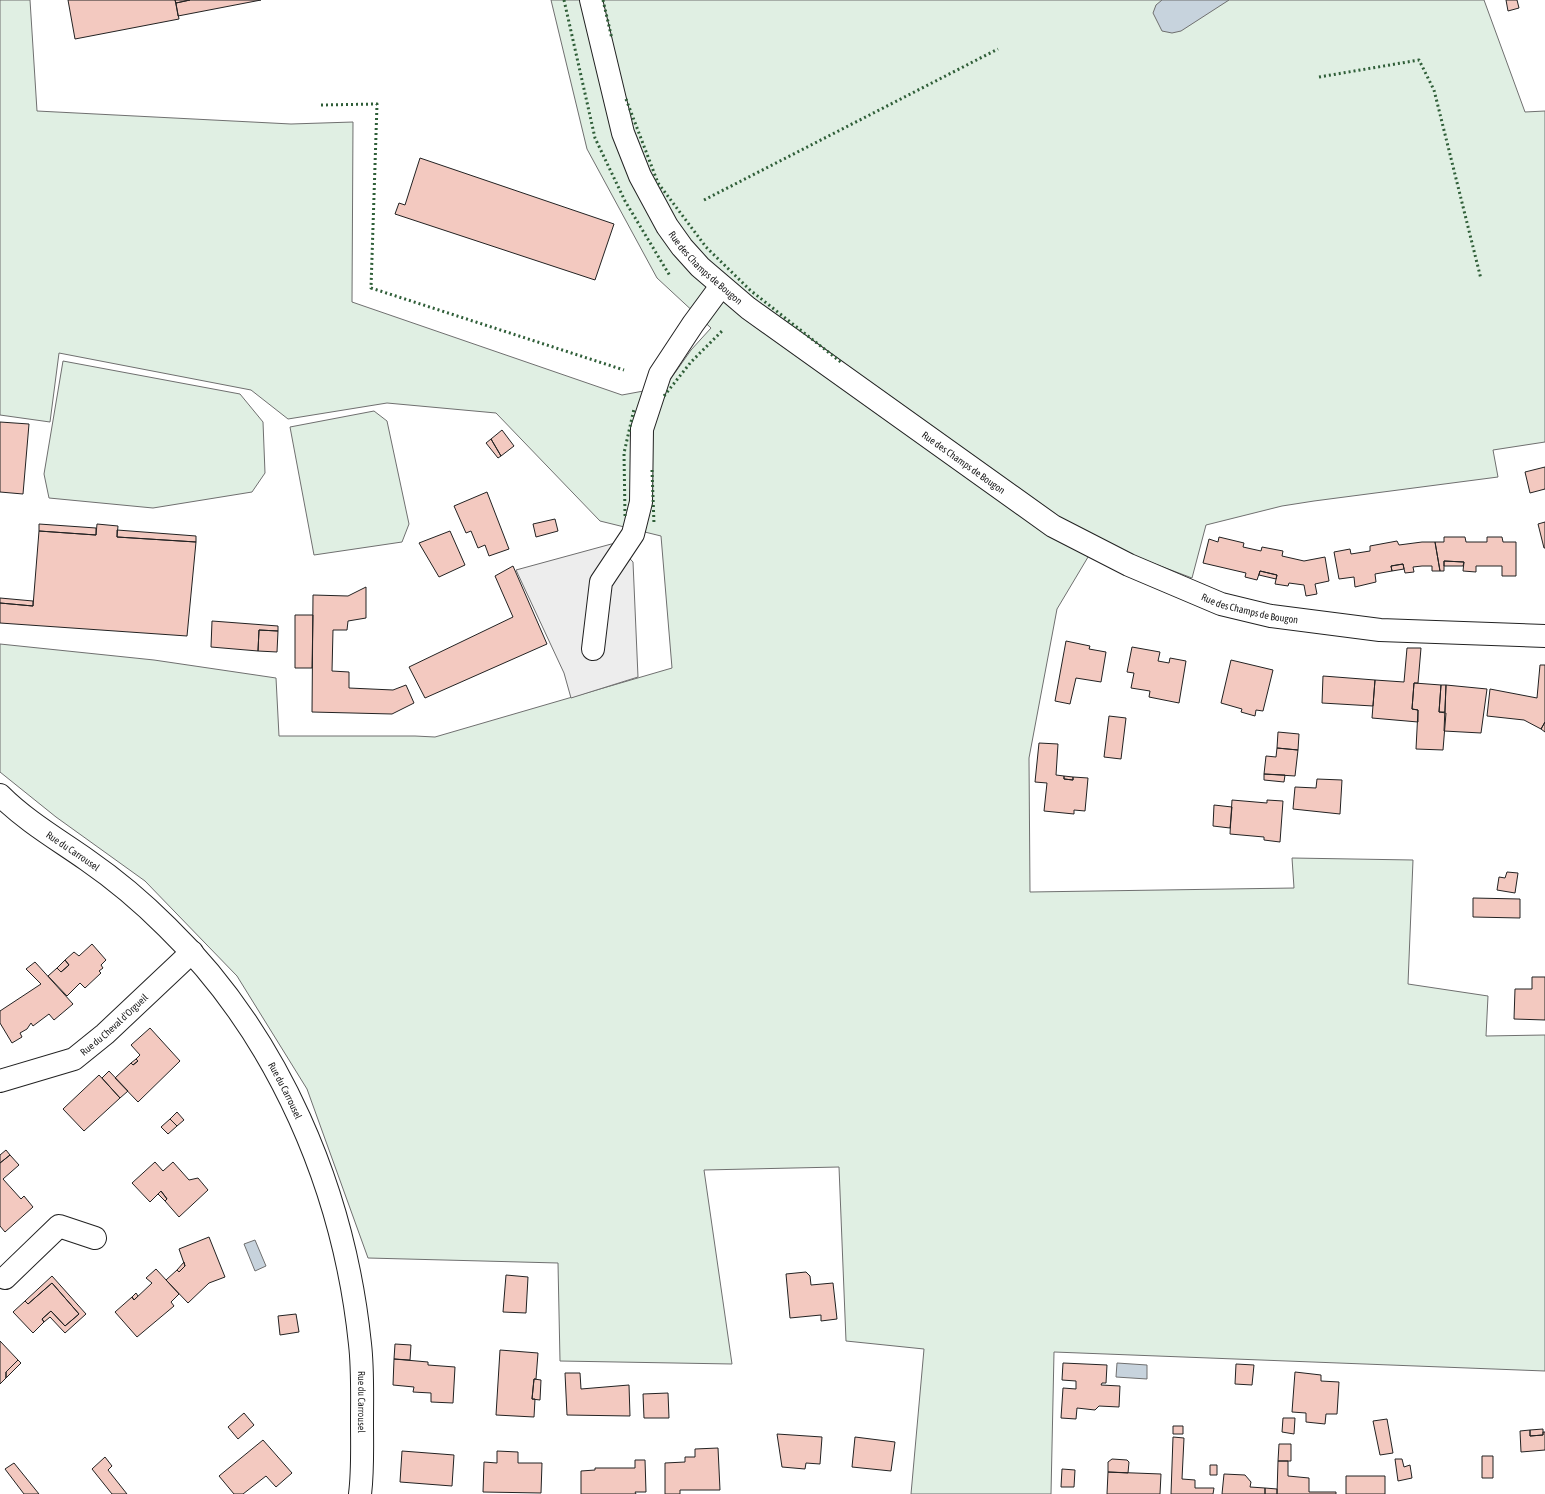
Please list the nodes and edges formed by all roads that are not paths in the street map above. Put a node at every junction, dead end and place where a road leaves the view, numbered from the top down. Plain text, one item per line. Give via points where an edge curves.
1 (591, 0) edge
2 (721, 286) junction
3 (1545, 636) edge
4 (593, 649) dead end
5 (0, 795) edge
6 (192, 952) junction
7 (0, 1081) edge
8 (95, 1238) dead end
9 (2, 1278) edge
10 (360, 1494) edge

1 - 2 street, Rue des Champs de Bougon via 623,134 640,176 682,247
2 - 3 street, Rue des Champs de Bougon via 822,362 1053,526 1129,565 1221,604 1271,616 1380,630
2 - 4 street via 660,374 642,429 641,502 633,534 601,582
5 - 6 street, Rue du Carrousel via 46,833 88,860 141,902
6 - 7 street, Rue du Cheval d'Orgueil via 105,1034 74,1059
6 - 10 street, Rue du Carrousel via 229,998 261,1045 303,1125 327,1186 348,1266 360,1343
8 - 9 street via 59,1226

